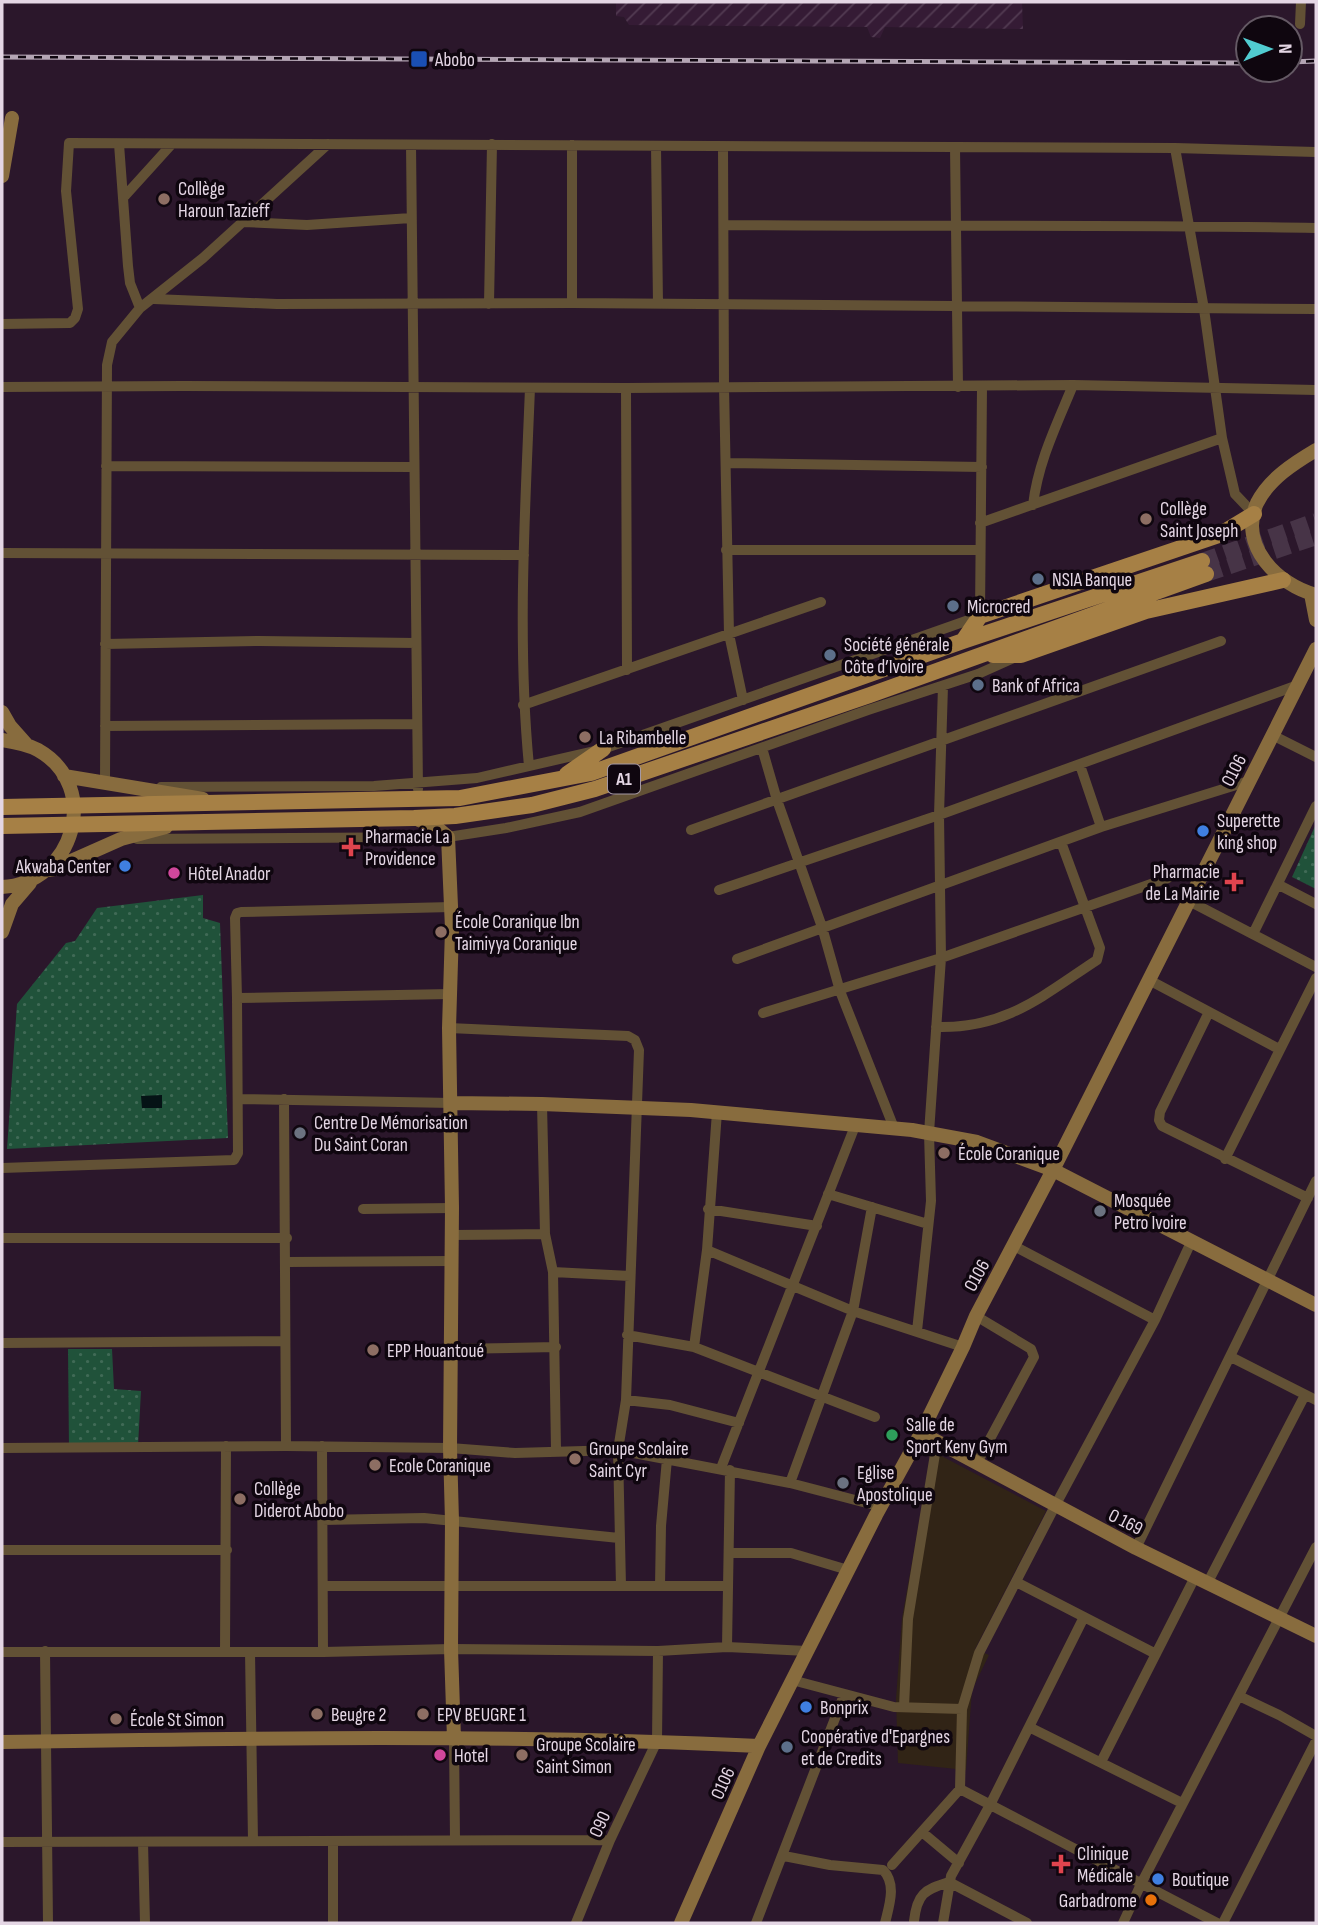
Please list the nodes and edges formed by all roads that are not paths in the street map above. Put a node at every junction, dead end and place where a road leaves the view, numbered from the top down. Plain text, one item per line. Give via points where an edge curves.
1 (7, 118) edge
2 (119, 144) junction
3 (328, 144) junction
4 (492, 144) junction
5 (171, 145) junction
6 (411, 145) junction
7 (572, 145) junction
8 (656, 146) junction
9 (723, 146) junction
10 (955, 147) junction
11 (1175, 148) junction
12 (1316, 152) edge
13 (2, 176) edge
14 (123, 198) junction
15 (411, 218) junction
16 (243, 222) junction
17 (724, 225) junction
18 (1191, 226) junction
19 (955, 227) junction
20 (1316, 228) edge
21 (154, 299) junction
22 (414, 303) junction
23 (572, 303) junction
24 (489, 304) junction
25 (658, 304) junction
26 (724, 305) junction
27 (957, 305) junction
28 (140, 309) junction
29 (1204, 309) junction
30 (1316, 309) edge
31 (2, 324) edge
32 (1073, 385) junction
33 (107, 386) junction
34 (724, 386) junction
35 (2, 387) edge
36 (414, 387) junction
37 (958, 387) junction
38 (982, 387) junction
39 (1214, 387) junction
40 (530, 388) junction
41 (626, 388) junction
42 (1316, 390) edge
43 (1222, 438) junction
44 (1316, 450) edge
45 (726, 463) junction
46 (106, 466) junction
47 (414, 467) junction
48 (982, 467) junction
49 (1033, 505) junction
50 (1254, 514) junction
51 (980, 523) junction
52 (726, 550) junction
53 (980, 550) junction
54 (2, 553) edge
55 (107, 554) junction
56 (524, 555) junction
57 (415, 556) junction
58 (1283, 580) junction
59 (1314, 594) edge
60 (821, 602) dead end
61 (980, 616) junction
62 (1316, 620) edge
63 (729, 634) junction
64 (963, 641) junction
65 (1221, 641) dead end
66 (416, 643) junction
67 (105, 644) junction
68 (1316, 649) edge
69 (983, 654) junction
70 (1021, 655) junction
71 (627, 670) junction
72 (1298, 685) junction
73 (943, 686) junction
74 (743, 700) junction
75 (523, 705) junction
76 (2, 712) edge
77 (416, 724) junction
78 (105, 726) junction
79 (1272, 735) junction
80 (2, 740) edge
81 (943, 740) junction
82 (26, 744) junction
83 (762, 748) junction
84 (603, 749) junction
85 (1316, 757) edge
86 (1080, 765) junction
87 (529, 766) junction
88 (64, 776) junction
89 (556, 780) junction
90 (1249, 781) junction
91 (105, 782) junction
92 (135, 787) junction
93 (418, 792) junction
94 (777, 800) junction
95 (219, 802) junction
96 (2, 807) edge
97 (74, 807) junction
98 (1316, 807) edge
99 (939, 816) junction
100 (414, 818) junction
101 (181, 823) junction
102 (2, 826) edge
103 (73, 826) junction
104 (1101, 827) junction
105 (691, 830) dead end
106 (448, 837) junction
107 (121, 839) junction
108 (1061, 842) junction
109 (799, 863) junction
110 (38, 877) junction
111 (1168, 878) dead end
112 (939, 884) junction
113 (1279, 885) junction
114 (2, 887) edge
115 (719, 890) dead end
116 (1189, 901) junction
117 (1316, 904) edge
118 (1086, 906) junction
119 (452, 907) junction
120 (822, 927) junction
121 (2, 932) edge
122 (1253, 934) junction
123 (941, 958) junction
124 (737, 959) dead end
125 (1316, 967) edge
126 (1316, 978) edge
127 (1149, 980) junction
128 (840, 990) junction
129 (450, 994) junction
130 (237, 998) junction
131 (1209, 1012) junction
132 (763, 1013) dead end
133 (936, 1027) junction
134 (449, 1028) junction
135 (1279, 1049) junction
136 (238, 1099) junction
137 (284, 1099) junction
138 (452, 1103) junction
139 (542, 1104) junction
140 (638, 1108) junction
141 (717, 1112) junction
142 (855, 1126) junction
143 (894, 1128) junction
144 (929, 1133) junction
145 (1224, 1159) junction
146 (2, 1168) edge
147 (1053, 1170) junction
148 (1316, 1181) edge
149 (828, 1194) junction
150 (1308, 1198) junction
151 (872, 1207) junction
152 (452, 1208) junction
153 (363, 1209) dead end
154 (708, 1209) junction
155 (928, 1224) junction
156 (817, 1226) junction
157 (545, 1234) junction
158 (452, 1235) junction
159 (2, 1238) edge
160 (287, 1238) junction
161 (1192, 1240) junction
162 (1014, 1245) junction
163 (707, 1250) junction
164 (452, 1261) junction
165 (287, 1262) junction
166 (553, 1272) junction
167 (630, 1276) junction
168 (1269, 1279) junction
169 (793, 1286) junction
170 (1316, 1305) edge
171 (853, 1311) junction
172 (976, 1316) junction
173 (1155, 1320) junction
174 (917, 1331) junction
175 (627, 1335) junction
176 (285, 1340) junction
177 (2, 1343) edge
178 (556, 1347) junction
179 (694, 1347) junction
180 (963, 1347) junction
181 (451, 1349) junction
182 (1231, 1357) junction
183 (758, 1373) junction
184 (1305, 1395) junction
185 (822, 1396) junction
186 (626, 1400) junction
187 (1316, 1400) edge
188 (875, 1417) dead end
189 (738, 1423) junction
190 (921, 1433) junction
191 (937, 1442) junction
192 (226, 1446) junction
193 (286, 1446) junction
194 (322, 1446) junction
195 (2, 1448) edge
196 (450, 1448) junction
197 (556, 1450) junction
198 (618, 1450) junction
199 (667, 1459) junction
200 (977, 1463) junction
201 (726, 1469) junction
202 (790, 1483) junction
203 (1055, 1506) junction
204 (882, 1507) junction
205 (322, 1520) junction
206 (452, 1521) junction
207 (619, 1538) junction
208 (1136, 1548) junction
209 (1316, 1548) edge
210 (227, 1549) junction
211 (2, 1550) edge
212 (729, 1553) junction
213 (849, 1570) junction
214 (1201, 1580) junction
215 (1016, 1582) junction
216 (323, 1586) junction
217 (452, 1586) junction
218 (621, 1586) junction
219 (660, 1586) junction
220 (728, 1586) junction
221 (1084, 1617) junction
222 (1280, 1617) junction
223 (1316, 1636) edge
224 (727, 1647) junction
225 (451, 1649) junction
226 (46, 1651) junction
227 (659, 1651) junction
228 (807, 1651) junction
229 (2, 1652) edge
230 (225, 1652) junction
231 (250, 1652) junction
232 (323, 1652) junction
233 (1156, 1654) junction
234 (792, 1681) junction
235 (844, 1695) junction
236 (1239, 1696) junction
237 (904, 1707) junction
238 (962, 1710) junction
239 (1029, 1727) junction
240 (454, 1739) junction
241 (1316, 1739) edge
242 (252, 1740) junction
243 (657, 1741) junction
244 (2, 1742) edge
245 (48, 1742) junction
246 (759, 1746) junction
247 (1101, 1762) junction
248 (960, 1788) junction
249 (1182, 1803) junction
250 (990, 1805) junction
251 (922, 1832) junction
252 (455, 1840) junction
253 (610, 1840) junction
254 (253, 1841) junction
255 (332, 1841) junction
256 (2, 1842) edge
257 (49, 1842) junction
258 (143, 1842) junction
259 (784, 1856) junction
260 (960, 1863) junction
261 (892, 1866) dead end
262 (949, 1882) junction
263 (1141, 1884) junction
264 (914, 1921) dead end
265 (48, 1923) edge
266 (145, 1923) edge
267 (334, 1923) edge
268 (576, 1923) edge
269 (681, 1923) edge
270 (757, 1923) edge
271 (885, 1923) edge
272 (943, 1923) edge
273 (1027, 1923) edge
274 (1123, 1923) edge
275 (1217, 1923) edge
276 (1223, 1923) edge

1 - 13 street
2 - 5 street
2 - 14 street
2 - 31 street via 69,143 66,191 77,289 75,318 70,323
3 - 5 street
3 - 6 street
3 - 16 street
4 - 6 street
4 - 7 street
4 - 24 street
5 - 14 street
6 - 15 street
7 - 8 street
7 - 23 street
8 - 9 street
8 - 25 street
9 - 10 street
9 - 17 street
10 - 11 street
10 - 19 street
11 - 12 street
11 - 18 street
14 - 28 street via 129,274
15 - 16 street via 307,225
15 - 22 street
16 - 21 street
17 - 19 street
17 - 26 street
18 - 19 street
18 - 20 street
18 - 29 street
19 - 27 street
21 - 22 street
21 - 28 street
22 - 24 street
22 - 36 street
23 - 24 street
23 - 25 street
25 - 26 street
26 - 27 street
26 - 34 street
27 - 29 street
27 - 37 street
28 - 33 street via 112,342
29 - 30 street
29 - 39 street
32 - 38 street
32 - 39 street
32 - 49 street via 1040,466
33 - 35 street
33 - 36 street
33 - 46 street
34 - 37 street
34 - 41 street
34 - 45 street
36 - 40 street
36 - 47 street
37 - 38 street
38 - 48 street
39 - 42 street
39 - 43 street
40 - 41 street
40 - 56 street
41 - 71 street
43 - 49 street
43 - 50 street via 1235,494
44 - 50 street via 1277,477
45 - 48 street
45 - 52 street
46 - 47 street
46 - 55 street
47 - 57 street
48 - 51 street
49 - 51 street
50 - 58 street via 1259,552
50 - 61 main road via 1219,535
51 - 53 street
52 - 53 street
52 - 63 street
53 - 61 street
54 - 55 street
55 - 57 street
55 - 67 street
56 - 57 street
56 - 75 street
57 - 66 street
58 - 59 street
58 - 70 main road via 1146,611
59 - 62 street
60 - 63 street
61 - 64 main road
61 - 74 street
63 - 71 street
63 - 74 street
64 - 69 main road, A1 via 1204,568
64 - 89 main road, A1 via 591,773
65 - 81 street
66 - 67 street
66 - 77 street
67 - 78 street
68 - 72 street, O106
69 - 70 main road
69 - 100 main road, A1 via 595,789 532,805
70 - 73 street
71 - 75 street
72 - 79 street, O106
72 - 86 street
73 - 81 street
73 - 83 street
74 - 84 street
75 - 87 street
76 - 82 street
77 - 78 street
77 - 93 street
78 - 91 street
79 - 85 street
79 - 90 street, O106
80 - 82 street
81 - 94 street
81 - 99 street
82 - 88 street via 41,752
83 - 94 street
83 - 106 street via 580,812
84 - 87 street
84 - 89 main road
86 - 99 street
86 - 104 street
87 - 93 street
88 - 91 street
88 - 97 street
89 - 93 main road, A1 via 460,798
90 - 104 street
90 - 116 street, O106
91 - 92 street
92 - 93 street
92 - 95 street
93 - 95 main road, A1
94 - 105 street
94 - 109 street
95 - 97 main road, A1
96 - 97 main road
97 - 103 street
98 - 113 street
99 - 109 street
99 - 112 street
100 - 101 main road, A1
100 - 106 street via 434,825
101 - 103 main road, A1
101 - 107 street
102 - 103 main road
103 - 110 street via 63,853
104 - 108 street
106 - 107 street
106 - 119 street
107 - 110 street
108 - 112 street
108 - 118 street
109 - 115 street
109 - 120 street
110 - 114 street
110 - 121 street via 12,904
111 - 118 street
112 - 120 street
112 - 123 street
113 - 117 street
113 - 122 street
116 - 122 street
116 - 127 street, O106
118 - 123 street
118 - 133 street via 1100,948 1097,960 996,1020
119 - 129 street
119 - 130 street via 237,913
120 - 124 street
120 - 128 street
122 - 125 street
123 - 128 street
123 - 133 street
126 - 135 street
127 - 131 street
127 - 147 street, O106
128 - 132 street
128 - 143 street
129 - 130 street
129 - 134 street
130 - 136 street
131 - 135 street
131 - 145 street via 1159,1120 1162,1126
133 - 144 street
134 - 138 street
134 - 140 street via 628,1036 639,1050
135 - 145 street
136 - 137 street
136 - 146 street via 238,1153 228,1162
137 - 138 street
137 - 160 street
138 - 139 street
138 - 152 street
139 - 140 street
139 - 157 street
140 - 141 street
140 - 167 street
141 - 142 street
141 - 154 street
142 - 143 street
142 - 149 street
143 - 144 street
144 - 147 street via 977,1142
144 - 155 street
145 - 150 street
147 - 161 street
147 - 162 street, O106
148 - 150 street
149 - 151 street
149 - 156 street
150 - 168 street
151 - 155 street
151 - 171 street
152 - 153 street
152 - 158 street
154 - 156 street
154 - 163 street
155 - 174 street
156 - 169 street
157 - 158 street
157 - 166 street
158 - 164 street
159 - 160 street
160 - 165 street
161 - 168 street
161 - 173 street
162 - 172 street, O106
162 - 173 street
163 - 169 street
163 - 179 street
164 - 165 street
164 - 181 street
165 - 176 street
166 - 167 street
166 - 178 street
167 - 175 street
168 - 170 street
168 - 182 street
169 - 171 street
169 - 183 street
171 - 174 street
171 - 185 street
172 - 180 street, O106
172 - 200 street via 1031,1349 1034,1357
173 - 203 street
174 - 180 street
175 - 179 street
175 - 186 street
176 - 177 street
176 - 193 street
178 - 181 street
178 - 197 street
179 - 183 street
180 - 190 street, O106
181 - 196 street
182 - 184 street
182 - 208 street
183 - 185 street
183 - 189 street
184 - 187 street
184 - 214 street
185 - 188 street
185 - 202 street
186 - 189 street via 670,1405
186 - 198 street
189 - 201 street
190 - 191 street, O 169
190 - 204 street, O106
191 - 200 street, O 169
191 - 237 street via 908,1619
192 - 193 street
192 - 195 street
192 - 210 street
193 - 194 street
194 - 196 street
194 - 205 street
196 - 197 street via 515,1453
196 - 206 street
197 - 198 street
198 - 199 street
198 - 207 street
199 - 201 street
199 - 219 street
200 - 203 street, O 169
201 - 202 street
201 - 212 street
202 - 204 street
203 - 208 street, O 169
203 - 215 street
204 - 213 street, O106
205 - 206 street
205 - 216 street
206 - 207 street
206 - 217 street
207 - 218 street
208 - 214 street, O 169
209 - 222 street
210 - 211 street
210 - 230 street
212 - 213 street via 791,1553
212 - 220 street
213 - 228 street, O106
214 - 222 street, O 169
214 - 233 street
215 - 221 street
215 - 238 street via 979,1653
216 - 217 street
216 - 232 street
217 - 218 street
217 - 225 street
218 - 219 street
219 - 220 street
220 - 224 street
221 - 233 street
221 - 239 street
222 - 223 street, O 169
222 - 236 street
224 - 227 street
224 - 228 street
225 - 227 street
225 - 232 street
225 - 240 street
226 - 229 street
226 - 230 street
226 - 245 street
227 - 243 street
228 - 234 street, O106
230 - 231 street
231 - 232 street
231 - 242 street
233 - 247 street
234 - 235 street
234 - 246 street, O106
235 - 237 street
235 - 259 street
236 - 241 street
236 - 249 street
237 - 238 street
238 - 248 street
239 - 247 street
239 - 250 street
240 - 242 street
240 - 243 street
240 - 252 street
241 - 276 street
242 - 245 street
242 - 254 street
243 - 246 street
243 - 253 street, O90
244 - 245 street
245 - 257 street
246 - 269 street, O106
247 - 249 street
248 - 250 street
248 - 251 street
249 - 263 street
250 - 260 street
250 - 263 street
251 - 260 street
251 - 261 street
252 - 253 street
252 - 255 street
253 - 268 street, O90
254 - 255 street
254 - 258 street
255 - 267 street
256 - 257 street
257 - 258 street
257 - 265 street
258 - 266 street
259 - 270 street
259 - 271 street via 883,1870 891,1885
260 - 262 street
262 - 264 street via 920,1896
262 - 272 street
262 - 273 street
263 - 274 street
263 - 275 street

